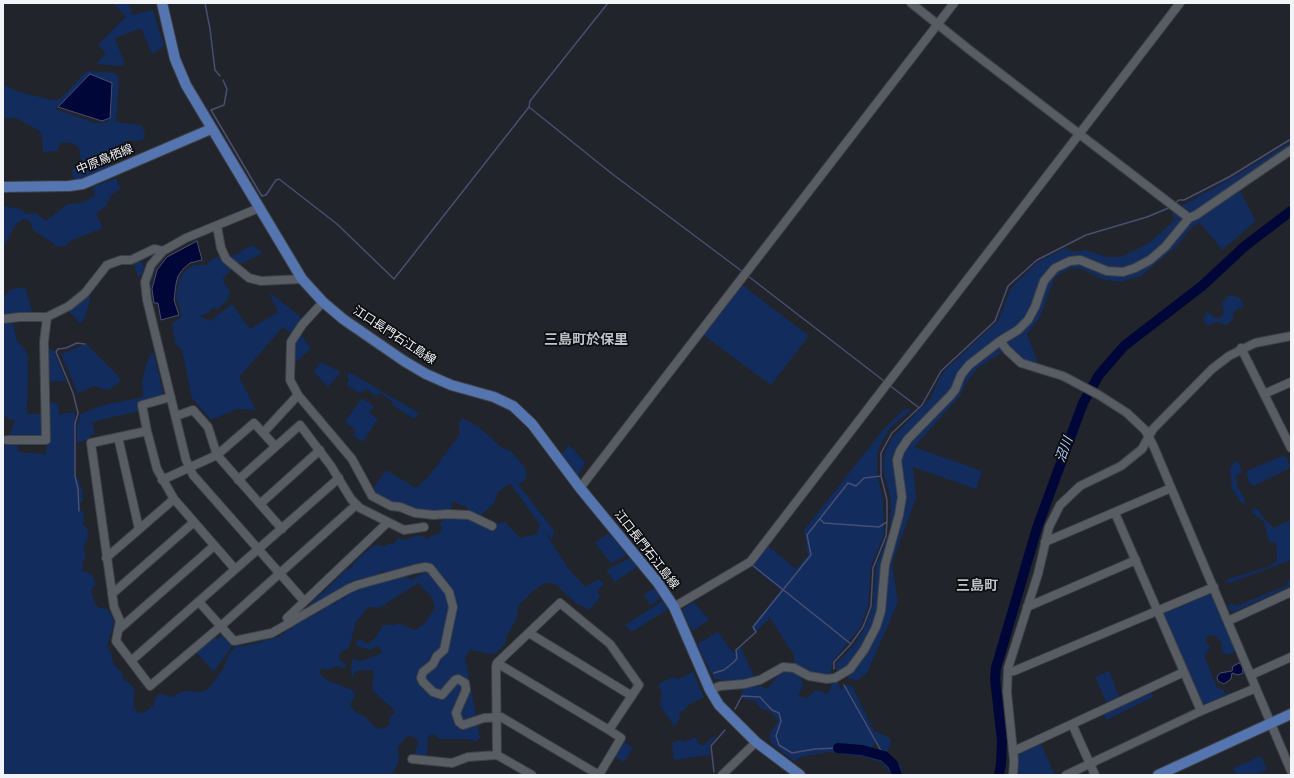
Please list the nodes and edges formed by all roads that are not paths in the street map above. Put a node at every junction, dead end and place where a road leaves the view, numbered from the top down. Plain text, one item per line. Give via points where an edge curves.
1 (162, 3) edge
2 (911, 3) edge
3 (954, 3) edge
4 (1180, 3) edge
5 (938, 24) junction
6 (211, 129) junction
7 (1080, 134) junction
8 (1291, 150) edge
9 (3, 187) edge
10 (259, 208) junction
11 (1189, 218) junction
12 (217, 226) junction
13 (163, 251) junction
14 (302, 279) junction
15 (323, 302) junction
16 (47, 317) junction
17 (3, 319) edge
18 (1291, 336) edge
19 (1000, 340) junction
20 (1242, 348) junction
21 (1291, 382) edge
22 (1264, 394) junction
23 (298, 395) junction
24 (171, 397) junction
25 (176, 416) junction
26 (147, 431) junction
27 (263, 433) junction
28 (118, 436) junction
29 (1149, 437) junction
30 (1289, 439) edge
31 (7, 440) dead end
32 (275, 446) junction
33 (1291, 448) edge
34 (320, 450) junction
35 (218, 455) junction
36 (190, 468) junction
37 (339, 478) junction
38 (162, 480) junction
39 (238, 480) junction
40 (580, 488) junction
41 (1172, 488) junction
42 (174, 499) junction
43 (260, 504) junction
44 (356, 505) junction
45 (1115, 512) junction
46 (194, 522) junction
47 (388, 522) junction
48 (492, 526) dead end
49 (424, 527) dead end
50 (139, 529) junction
51 (282, 529) junction
52 (1045, 542) junction
53 (214, 546) junction
54 (259, 550) junction
55 (106, 558) junction
56 (1136, 560) junction
57 (235, 569) junction
58 (281, 573) junction
59 (1214, 588) junction
60 (1291, 592) edge
61 (112, 594) junction
62 (304, 601) junction
63 (199, 602) junction
64 (674, 607) junction
65 (1027, 607) junction
66 (1158, 611) junction
67 (1228, 621) junction
68 (290, 623) junction
69 (221, 626) junction
70 (118, 630) junction
71 (529, 633) junction
72 (1291, 657) edge
73 (131, 661) junction
74 (497, 663) junction
75 (1008, 672) junction
76 (1184, 672) junction
77 (1250, 675) junction
78 (1256, 688) junction
79 (710, 690) junction
80 (632, 696) junction
81 (1201, 711) junction
82 (1291, 714) edge
83 (496, 716) junction
84 (1271, 723) junction
85 (1072, 724) junction
86 (609, 730) junction
87 (756, 742) junction
88 (1014, 751) junction
89 (497, 755) junction
90 (412, 760) dead end
91 (1090, 764) junction
92 (1291, 771) edge
93 (532, 775) edge
94 (599, 775) edge
95 (722, 775) edge
96 (800, 775) edge
97 (1013, 775) edge
98 (1066, 775) edge
99 (1095, 775) edge
100 (1158, 775) edge

1 - 6 main road, 江口長門石江島線 via 175,59 186,85
2 - 5 street
3 - 5 street
4 - 7 street
5 - 7 street
5 - 40 street
6 - 9 main road, 中原鳥栖線 via 83,184
6 - 10 main road, 江口長門石江島線
7 - 11 street
7 - 64 street via 750,562
8 - 11 street
10 - 12 street
10 - 14 main road, 江口長門石江島線
11 - 19 street via 1165,248 1135,268 1123,272 1107,271 1080,260 1070,261 1055,268 1044,281 1028,320 1018,330
12 - 13 street via 186,238
12 - 14 street via 226,259 248,278 261,281
13 - 16 street via 154,250 131,260 121,260 107,265 85,293 69,306
13 - 24 street via 151,265 145,282 147,300
14 - 15 main road, 江口長門石江島線
15 - 23 street via 302,325 292,342 290,380
15 - 40 main road, 江口長門石江島線 via 426,374 513,406 532,424
16 - 17 street
16 - 31 street via 44,342 46,440
18 - 20 street via 1272,338
19 - 29 street via 1022,364 1063,376 1099,395 1127,413
19 - 79 street via 969,365 950,396 912,434 900,451 897,460 902,497 885,565 881,611 873,632 856,662 841,674 827,679 783,667 760,680
20 - 22 street
20 - 29 street via 1201,380 1153,429
21 - 22 street
22 - 30 street
23 - 27 street
23 - 48 street via 352,459 372,496 391,506 415,513 469,515
24 - 25 street
24 - 26 street via 142,405
25 - 35 street via 193,410 208,427
25 - 36 street
26 - 28 street
26 - 38 street
27 - 32 street
27 - 35 street via 254,423
28 - 50 street
28 - 55 street via 91,443
29 - 41 street
29 - 52 street via 1142,450 1127,462 1080,486 1064,500 1049,527
30 - 33 street
32 - 34 street via 300,426
32 - 39 street
34 - 37 street
34 - 43 street
35 - 36 street
35 - 39 street
36 - 38 street
36 - 54 street via 193,475
37 - 44 street
37 - 51 street
38 - 42 street
39 - 43 street
40 - 64 main road, 江口長門石江島線 via 658,583
41 - 45 street
41 - 59 street
42 - 46 street
42 - 50 street
43 - 51 street
44 - 47 street via 366,513
44 - 58 street
45 - 52 street
45 - 56 street
46 - 53 street
46 - 61 street
47 - 49 street via 404,530
47 - 62 street
50 - 55 street
51 - 54 street
52 - 65 street
53 - 57 street
53 - 70 street
54 - 57 street
54 - 58 street
55 - 61 street
56 - 65 street
56 - 66 street
57 - 63 street
58 - 62 street
58 - 69 street
59 - 66 street
59 - 67 street
60 - 67 street
61 - 70 street via 120,621
62 - 68 street via 287,618
63 - 69 street
63 - 73 street
64 - 79 main road, 江口長門石江島線
65 - 75 street
66 - 75 street
66 - 76 street
67 - 77 street
68 - 69 street via 266,636 234,641
68 - 83 street via 352,587 425,567 430,568 449,592 453,608 444,650 423,672 421,678 433,692 442,695 455,680 465,683 466,690 456,713 463,725
69 - 73 street via 152,686
70 - 73 street via 116,641
71 - 74 street
71 - 80 street
71 - 80 street via 560,603 610,644 639,685
72 - 77 street
74 - 83 street
74 - 86 street
75 - 88 street
76 - 81 street
76 - 85 street
77 - 78 street
78 - 81 street
78 - 84 street
79 - 87 main road, 江口長門石江島線 via 728,716
80 - 86 street
81 - 91 street
82 - 84 main road
83 - 89 street
83 - 94 street
84 - 92 street
84 - 100 main road
85 - 88 street
85 - 91 street
86 - 94 street via 621,738
87 - 95 street
87 - 96 main road, 江口長門石江島線
88 - 97 street
89 - 90 street via 468,757 452,763
89 - 93 street
91 - 98 street
91 - 99 street

